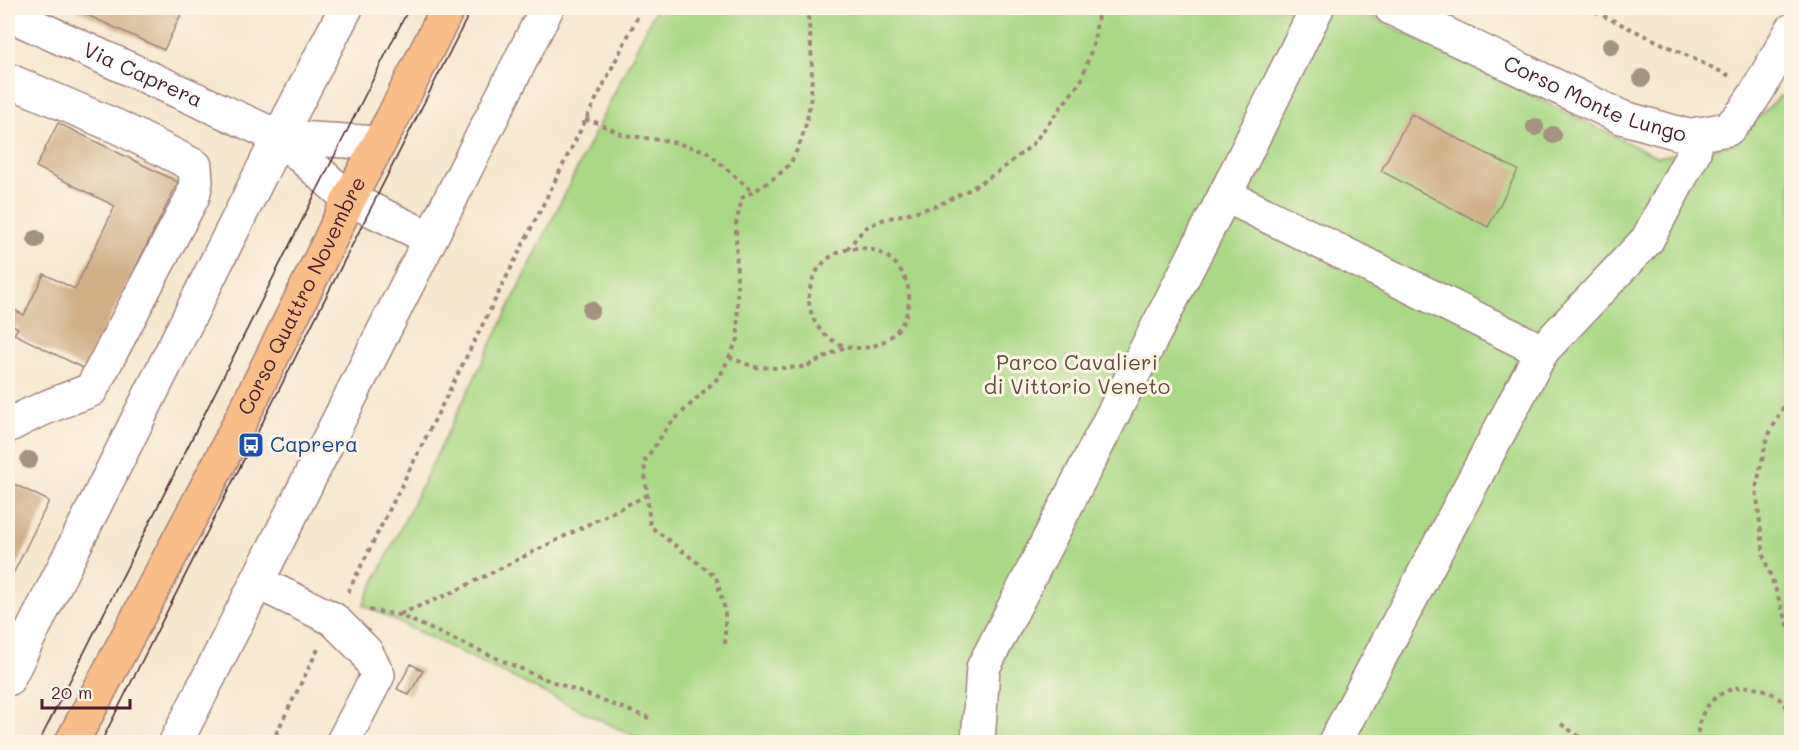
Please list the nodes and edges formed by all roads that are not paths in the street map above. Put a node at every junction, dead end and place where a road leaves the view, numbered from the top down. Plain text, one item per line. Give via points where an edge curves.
1 (346, 8) edge
2 (448, 8) edge
3 (547, 8) edge
4 (1317, 8) edge
5 (1391, 8) edge
6 (8, 14) edge
7 (1791, 30) edge
8 (8, 80) edge
9 (1696, 134) junction
10 (279, 138) junction
11 (379, 143) junction
12 (1225, 195) junction
13 (349, 199) junction
14 (430, 238) junction
15 (1542, 351) junction
16 (8, 426) edge
17 (257, 582) junction
18 (8, 679) edge
19 (72, 742) edge
20 (176, 742) edge
21 (343, 742) edge
22 (978, 742) edge
23 (1335, 742) edge

1 - 10 street
2 - 11 main road, Corso Quattro Novembre
3 - 14 street
4 - 12 street
5 - 9 street, Corso Monte Lungo via 1621,117 1688,136
6 - 10 street, Via Caprera
7 - 9 street, Corso Monte Lungo via 1743,113 1728,129
8 - 16 street via 118,127 195,166 196,182 91,390
9 - 15 street via 1694,152 1647,240
10 - 11 street, Via Caprera
10 - 13 street, Via Caprera
10 - 18 street
11 - 13 main road, Corso Quattro Novembre
12 - 15 street
12 - 22 street via 983,668
13 - 14 street, Via Caprera
13 - 19 main road, Corso Quattro Novembre via 221,460
14 - 17 street
15 - 23 street
17 - 20 street
17 - 21 street via 337,612 366,652 378,675

